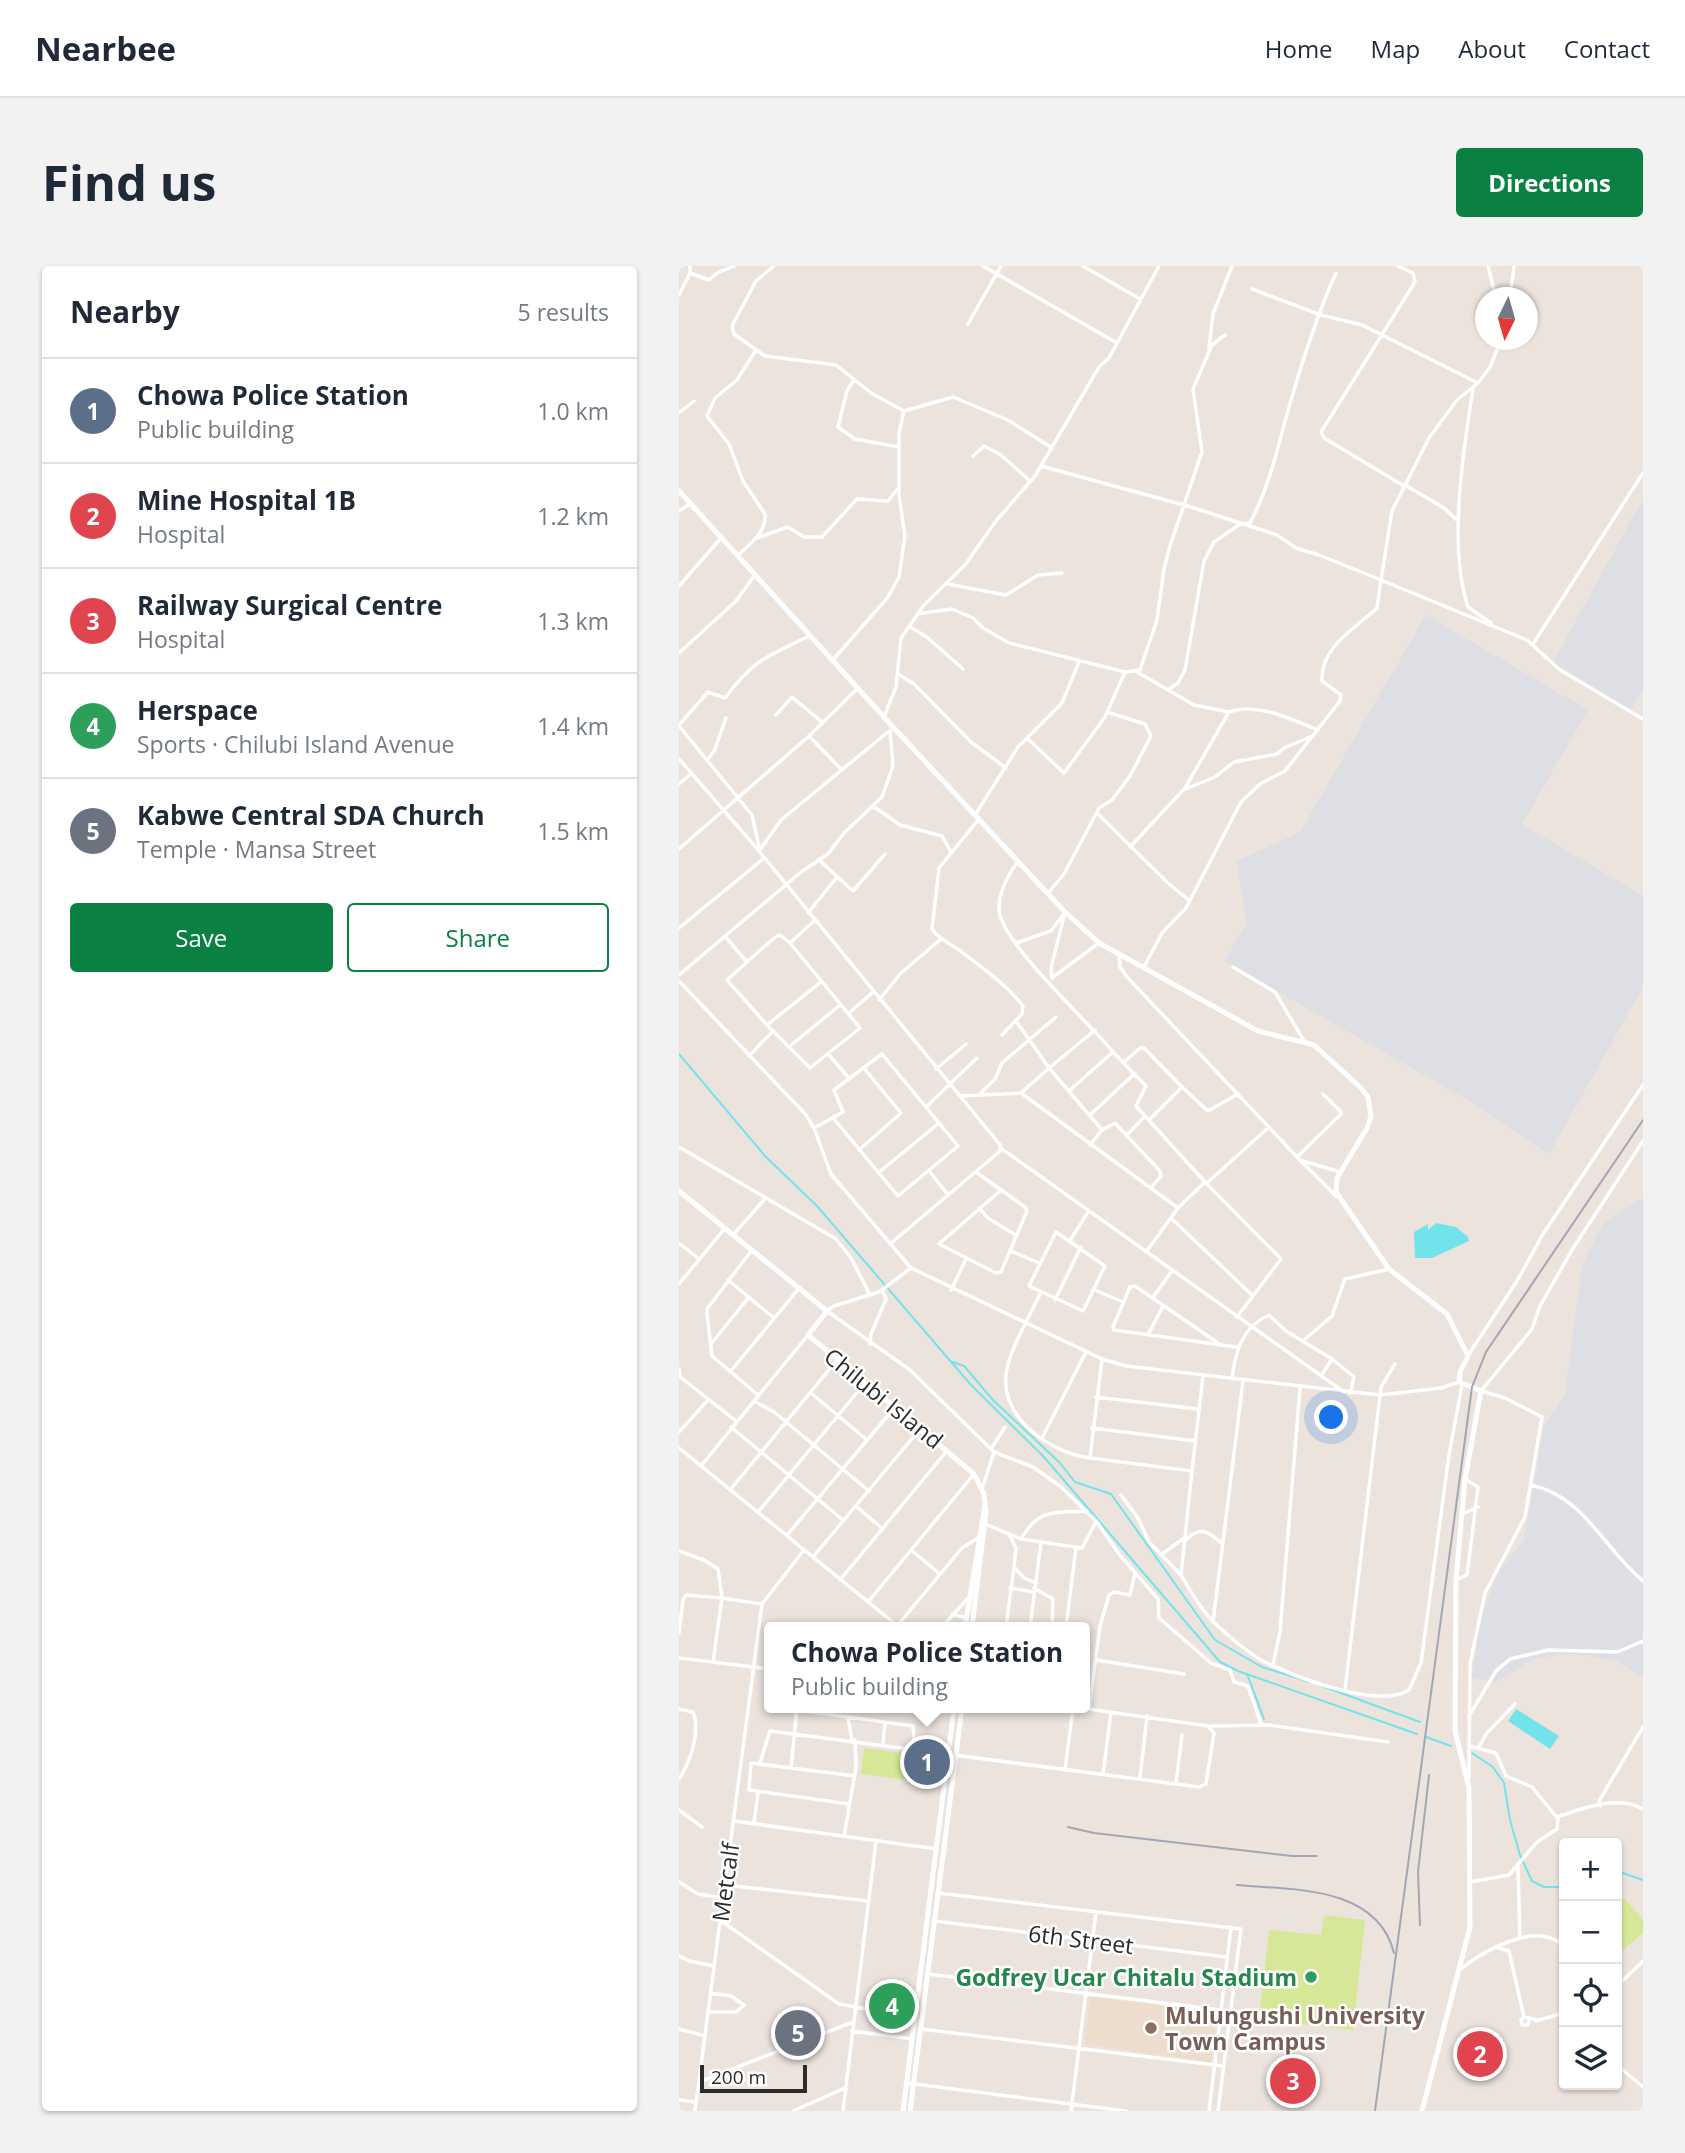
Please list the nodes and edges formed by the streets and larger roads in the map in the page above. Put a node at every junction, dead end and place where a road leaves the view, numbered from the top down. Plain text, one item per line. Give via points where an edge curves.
1 (690, 266) edge
2 (734, 266) edge
3 (774, 266) edge
4 (983, 266) edge
5 (1002, 266) edge
6 (1083, 266) edge
7 (1159, 266) edge
8 (1232, 266) edge
9 (1398, 266) edge
10 (1488, 266) edge
11 (1514, 266) edge
12 (689, 273) junction
13 (1336, 273) dead end
14 (997, 274) junction
15 (1493, 287) edge
16 (1511, 287) edge
17 (1252, 289) dead end
18 (679, 295) edge
19 (1140, 299) junction
20 (1321, 315) junction
21 (968, 324) dead end
22 (1225, 335) dead end
23 (1382, 335) junction
24 (1117, 343) junction
25 (756, 350) junction
26 (1497, 350) edge
27 (1209, 351) junction
28 (855, 379) junction
29 (1478, 383) junction
30 (1473, 387) junction
31 (694, 401) dead end
32 (904, 411) junction
33 (679, 413) edge
34 (899, 447) junction
35 (1052, 448) junction
36 (973, 456) dead end
37 (1041, 466) junction
38 (1643, 473) edge
39 (1030, 481) junction
40 (900, 485) junction
41 (1404, 486) junction
42 (679, 491) edge
43 (690, 504) junction
44 (1183, 505) junction
45 (679, 511) edge
46 (1459, 521) junction
47 (1240, 524) junction
48 (721, 538) junction
49 (755, 540) junction
50 (737, 556) junction
51 (1062, 573) dead end
52 (754, 576) junction
53 (1381, 580) junction
54 (947, 584) junction
55 (679, 586) edge
56 (917, 614) junction
57 (909, 626) junction
58 (1495, 626) junction
59 (809, 636) junction
60 (1533, 644) junction
61 (679, 653) edge
62 (832, 661) junction
63 (1079, 662) junction
64 (963, 669) dead end
65 (1125, 672) junction
66 (1137, 672) junction
67 (898, 674) junction
68 (858, 688) junction
69 (1168, 689) junction
70 (1107, 712) junction
71 (1229, 712) junction
72 (776, 715) dead end
73 (884, 717) junction
74 (726, 718) dead end
75 (1643, 719) edge
76 (822, 722) junction
77 (679, 726) edge
78 (892, 729) junction
79 (1318, 730) junction
80 (809, 736) junction
81 (1312, 737) junction
82 (1027, 738) junction
83 (679, 759) edge
84 (707, 761) junction
85 (840, 768) junction
86 (1006, 768) junction
87 (692, 773) junction
88 (679, 785) edge
89 (1181, 791) junction
90 (740, 798) junction
91 (873, 806) junction
92 (723, 809) junction
93 (1097, 813) junction
94 (977, 817) junction
95 (1130, 847) junction
96 (679, 849) edge
97 (760, 852) junction
98 (951, 852) junction
99 (885, 854) dead end
100 (763, 859) junction
101 (819, 860) junction
102 (1019, 861) junction
103 (837, 877) junction
104 (785, 887) junction
105 (1049, 892) junction
106 (1189, 900) junction
107 (1065, 912) junction
108 (807, 914) junction
109 (814, 922) junction
110 (679, 928) edge
111 (725, 936) junction
112 (941, 939) junction
113 (790, 943) junction
114 (1017, 943) junction
115 (1099, 943) junction
116 (1119, 954) junction
117 (746, 961) junction
118 (1233, 967) dead end
119 (1143, 968) junction
120 (679, 975) edge
121 (1051, 979) junction
122 (679, 981) edge
123 (821, 982) junction
124 (873, 992) junction
125 (879, 1000) junction
126 (839, 1005) junction
127 (849, 1013) junction
128 (1056, 1017) dead end
129 (1016, 1021) junction
130 (767, 1025) junction
131 (1095, 1030) junction
132 (773, 1031) junction
133 (1002, 1035) dead end
134 (1028, 1038) junction
135 (1304, 1041) junction
136 (966, 1044) dead end
137 (789, 1047) junction
138 (1113, 1052) junction
139 (829, 1055) junction
140 (749, 1056) junction
141 (977, 1058) dead end
142 (1124, 1062) junction
143 (863, 1067) junction
144 (1049, 1068) junction
145 (936, 1069) junction
146 (1134, 1074) junction
147 (848, 1077) junction
148 (949, 1085) junction
149 (1643, 1085) edge
150 (1182, 1087) junction
151 (1069, 1091) junction
152 (1021, 1093) junction
153 (980, 1094) junction
154 (1238, 1094) junction
155 (1323, 1094) dead end
156 (960, 1096) junction
157 (927, 1106) junction
158 (1090, 1115) junction
159 (1147, 1118) junction
160 (834, 1119) junction
161 (939, 1123) junction
162 (1269, 1127) junction
163 (814, 1128) junction
164 (1102, 1129) junction
165 (1127, 1135) junction
166 (1643, 1141) edge
167 (1090, 1145) junction
168 (679, 1147) edge
169 (1002, 1149) junction
170 (859, 1150) junction
171 (1299, 1158) junction
172 (930, 1171) junction
173 (976, 1172) junction
174 (1340, 1172) junction
175 (878, 1173) junction
176 (1206, 1183) junction
177 (1151, 1188) junction
178 (1001, 1190) junction
179 (679, 1191) edge
180 (949, 1195) junction
181 (1339, 1199) junction
182 (764, 1200) junction
183 (979, 1208) junction
184 (1178, 1208) junction
185 (1088, 1212) junction
186 (1171, 1217) junction
187 (725, 1228) junction
188 (733, 1235) junction
189 (1017, 1236) junction
190 (1071, 1239) junction
191 (679, 1243) edge
192 (890, 1244) junction
193 (1081, 1247) junction
194 (752, 1250) junction
195 (1011, 1251) junction
196 (1146, 1252) junction
197 (699, 1259) junction
198 (966, 1259) junction
199 (1038, 1263) junction
200 (911, 1268) junction
201 (1389, 1269) junction
202 (1172, 1271) junction
203 (728, 1280) junction
204 (679, 1284) edge
205 (800, 1287) junction
206 (883, 1289) junction
207 (951, 1290) junction
208 (1095, 1290) junction
209 (1040, 1294) junction
210 (870, 1295) junction
211 (1253, 1296) junction
212 (749, 1297) junction
213 (1153, 1297) junction
214 (1055, 1300) junction
215 (1123, 1302) junction
216 (1164, 1305) junction
217 (827, 1311) junction
218 (1237, 1317) junction
219 (774, 1318) junction
220 (1026, 1325) junction
221 (1251, 1328) junction
222 (808, 1335) junction
223 (1148, 1335) junction
224 (1304, 1340) junction
225 (1218, 1342) junction
226 (711, 1344) junction
227 (870, 1344) junction
228 (1236, 1347) junction
229 (1086, 1352) junction
230 (1468, 1356) junction
231 (1102, 1359) junction
232 (1332, 1359) junction
233 (837, 1360) junction
234 (1395, 1364) dead end
235 (679, 1368) edge
236 (730, 1372) junction
237 (679, 1376) edge
238 (1203, 1376) junction
239 (1321, 1376) junction
240 (1232, 1379) junction
241 (1243, 1381) junction
242 (865, 1383) junction
243 (1461, 1384) junction
244 (1300, 1388) junction
245 (1481, 1391) junction
246 (811, 1393) junction
247 (1348, 1393) junction
248 (758, 1395) junction
249 (1380, 1395) junction
250 (1096, 1397) junction
251 (708, 1400) junction
252 (754, 1401) junction
253 (895, 1407) junction
254 (1199, 1409) junction
255 (839, 1416) junction
256 (679, 1420) edge
257 (736, 1421) junction
258 (785, 1424) junction
259 (684, 1425) junction
260 (731, 1427) junction
261 (1005, 1427) dead end
262 (1093, 1428) junction
263 (920, 1429) junction
264 (679, 1432) edge
265 (1042, 1438) junction
266 (867, 1440) junction
267 (1195, 1441) junction
268 (813, 1447) junction
269 (679, 1448) edge
270 (993, 1450) junction
271 (948, 1451) junction
272 (761, 1453) junction
273 (1090, 1458) junction
274 (701, 1466) junction
275 (842, 1469) junction
276 (1192, 1471) junction
277 (974, 1474) junction
278 (788, 1477) junction
279 (1465, 1479) junction
280 (1531, 1485) junction
281 (982, 1489) junction
282 (730, 1490) junction
283 (869, 1491) junction
284 (1121, 1495) dead end
285 (814, 1500) junction
286 (985, 1506) junction
287 (857, 1507) junction
288 (1478, 1507) junction
289 (758, 1511) junction
290 (1087, 1511) junction
291 (1462, 1514) junction
292 (844, 1521) junction
293 (1097, 1522) junction
294 (985, 1524) junction
295 (883, 1529) junction
296 (1008, 1533) junction
297 (787, 1535) junction
298 (978, 1538) junction
299 (1021, 1539) junction
300 (1184, 1540) junction
301 (1041, 1542) junction
302 (1222, 1544) junction
303 (1076, 1548) junction
304 (804, 1550) junction
305 (911, 1550) junction
306 (679, 1551) edge
307 (1161, 1555) junction
308 (813, 1557) junction
309 (1014, 1567) junction
310 (1135, 1571) junction
311 (940, 1574) junction
312 (1181, 1575) junction
313 (840, 1580) junction
314 (1456, 1580) junction
315 (1643, 1581) edge
316 (1035, 1587) junction
317 (1010, 1588) junction
318 (686, 1595) junction
319 (679, 1596) edge
320 (969, 1597) junction
321 (722, 1598) junction
322 (868, 1602) junction
323 (762, 1604) junction
324 (953, 1614) junction
325 (966, 1618) junction
326 (888, 1620) joint
327 (891, 1622) edge
328 (902, 1622) edge
329 (946, 1622) edge
330 (966, 1622) edge
331 (973, 1622) edge
332 (1007, 1622) edge
333 (1031, 1622) edge
334 (1052, 1622) edge
335 (1067, 1622) edge
336 (1213, 1622) junction
337 (679, 1633) edge
338 (1643, 1641) edge
339 (679, 1658) edge
340 (1097, 1660) junction
341 (713, 1662) junction
342 (1273, 1665) junction
343 (754, 1667) junction
344 (764, 1668) edge
345 (1184, 1674) dead end
346 (1345, 1690) junction
347 (1090, 1703) edge
348 (1515, 1704) dead end
349 (679, 1709) edge
350 (1090, 1709) edge
351 (1111, 1712) junction
352 (796, 1713) edge
353 (822, 1713) edge
354 (953, 1713) edge
355 (961, 1713) edge
356 (1072, 1713) edge
357 (1147, 1716) junction
358 (1468, 1716) junction
359 (848, 1717) junction
360 (885, 1722) junction
361 (1261, 1724) junction
362 (1209, 1726) junction
363 (1643, 1727) edge
364 (794, 1733) junction
365 (1182, 1735) dead end
366 (853, 1740) junction
367 (1388, 1742) dead end
368 (883, 1744) junction
369 (1468, 1746) junction
370 (1479, 1747) junction
371 (915, 1749) junction
372 (948, 1754) junction
373 (956, 1755) junction
374 (760, 1763) junction
375 (791, 1768) junction
376 (1065, 1769) junction
377 (1103, 1774) junction
378 (855, 1776) junction
379 (740, 1777) junction
380 (749, 1778) junction
381 (1140, 1778) junction
382 (679, 1779) edge
383 (1176, 1783) junction
384 (1469, 1788) junction
385 (758, 1791) junction
386 (849, 1804) junction
387 (1600, 1806) junction
388 (1643, 1809) edge
389 (679, 1810) edge
390 (1557, 1816) junction
391 (734, 1821) junction
392 (754, 1824) junction
393 (702, 1828) dead end
394 (844, 1837) junction
395 (876, 1841) junction
396 (940, 1849) junction
397 (1519, 1864) junction
398 (679, 1882) edge
399 (1470, 1882) junction
400 (724, 1885) junction
401 (938, 1893) junction
402 (723, 1898) junction
403 (869, 1901) junction
404 (1096, 1911) junction
405 (720, 1920) junction
406 (935, 1921) junction
407 (1231, 1927) junction
408 (1520, 1938) junction
409 (1094, 1941) junction
410 (1559, 1944) edge
411 (1493, 1947) junction
412 (1465, 1951) junction
413 (679, 1956) edge
414 (1478, 1956) junction
415 (1227, 1957) junction
416 (1643, 1961) edge
417 (714, 1966) junction
418 (1459, 1971) junction
419 (928, 1974) junction
420 (1622, 1981) edge
421 (710, 1993) junction
422 (1086, 1993) junction
423 (856, 2008) junction
424 (1220, 2010) junction
425 (708, 2012) junction
426 (1559, 2014) edge
427 (916, 2018) junction
428 (854, 2022) junction
429 (679, 2029) edge
430 (921, 2029) junction
431 (852, 2031) junction
432 (705, 2036) junction
433 (913, 2039) junction
434 (1079, 2048) junction
435 (1214, 2065) junction
436 (1223, 2066) junction
437 (1622, 2069) edge
438 (699, 2082) junction
439 (910, 2083) junction
440 (1643, 2087) edge
441 (846, 2088) junction
442 (679, 2100) edge
443 (696, 2102) junction
444 (1072, 2104) junction
445 (695, 2111) edge
446 (793, 2111) edge
447 (843, 2111) edge
448 (903, 2111) edge
449 (910, 2111) edge
450 (1071, 2111) edge
451 (1126, 2111) edge
452 (1209, 2111) edge
453 (1218, 2111) edge
454 (1422, 2111) edge

1 - 12 street
2 - 12 street via 709,280
3 - 25 street via 756,281 731,326 734,334
4 - 14 street
5 - 14 street
6 - 19 street
7 - 19 street
8 - 27 street via 1213,314
9 - 23 street via 1416,279
10 - 15 street
11 - 16 street
12 - 18 street
13 - 20 street
14 - 21 street
14 - 24 street
17 - 20 street
19 - 24 street
20 - 23 street
20 - 47 street via 1257,509 1250,523
22 - 27 street
23 - 29 street
23 - 41 street via 1321,432
24 - 35 street
25 - 28 street via 775,360 824,361
25 - 49 street via 737,380 715,398 707,416 734,453 743,481 765,514
26 - 29 street
27 - 44 street via 1192,389 1202,452
28 - 32 street
28 - 34 street via 847,391 838,427 855,439
29 - 30 street
30 - 41 street via 1457,400 1429,438
30 - 46 street
31 - 33 street
32 - 34 street
32 - 35 street via 953,397 1008,420
34 - 40 street
35 - 37 street
36 - 39 street via 984,446
37 - 39 street
37 - 44 street
38 - 60 street
39 - 54 street
40 - 49 street via 888,500 857,499 822,537 804,537 788,527
40 - 62 street via 905,529 899,577 888,597
41 - 46 street
41 - 53 street via 1390,517
42 - 43 street
43 - 45 street
43 - 48 street
44 - 47 street
44 - 66 street via 1164,569 1155,629
46 - 58 street via 1467,603
47 - 53 street
47 - 69 street via 1214,542 1203,561 1185,670
48 - 50 street
48 - 55 street
49 - 50 street
50 - 52 street
51 - 54 street via 1038,575 1006,595
52 - 59 street
52 - 61 street via 736,601
53 - 58 street
53 - 79 street via 1377,608 1338,641 1325,666 1322,681 1341,697
54 - 56 street
56 - 57 street
56 - 63 street via 951,609 1009,643
57 - 64 street
57 - 67 street via 899,644
58 - 60 street
59 - 62 street
59 - 77 street via 758,661 725,698 708,692
60 - 75 street via 1560,670
62 - 68 street
63 - 65 street
63 - 82 street via 1062,703
65 - 66 street
65 - 70 street
66 - 69 street
67 - 73 street
67 - 86 street
68 - 73 street
68 - 76 street
69 - 71 street via 1203,709
70 - 82 street via 1064,773
70 - 93 street via 1145,724 1151,736 1130,776
71 - 79 street via 1242,707
71 - 89 street
72 - 76 street via 792,696
73 - 78 street
74 - 84 street
76 - 80 street
77 - 84 street
78 - 85 street
78 - 91 street via 891,776
78 - 94 street
79 - 81 street
80 - 85 street
80 - 90 street
81 - 89 street via 1277,754 1234,762 1215,778
81 - 106 street via 1285,771 1260,784 1241,802
82 - 86 street
83 - 87 street
84 - 90 street
85 - 97 street via 781,820
86 - 94 street
87 - 88 street
87 - 92 street
89 - 95 street
90 - 92 street
90 - 97 street via 752,815
91 - 98 street via 900,825 942,836
91 - 101 street
92 - 96 street
92 - 97 street
93 - 95 street
93 - 105 street
94 - 98 street
94 - 102 street
95 - 106 street
97 - 100 street
98 - 112 street via 937,874 932,929
99 - 103 street via 854,891
100 - 104 street
100 - 110 street
101 - 103 street
101 - 104 street
102 - 105 street
102 - 114 street via 1001,894 999,910
103 - 108 street
104 - 108 street
104 - 111 street
105 - 107 street
106 - 119 street via 1162,933
107 - 114 street via 1051,931
107 - 115 street
107 - 121 street
108 - 109 street
109 - 113 street
109 - 124 street
111 - 117 street
111 - 120 street
112 - 125 street via 901,973
112 - 129 street via 1009,991 1024,1009
113 - 117 street via 777,936
113 - 123 street
114 - 121 street
115 - 116 street
115 - 121 street
116 - 119 street
116 - 154 street via 1127,977
117 - 130 street via 727,981
118 - 135 street via 1275,992
119 - 135 street via 1258,1031
121 - 131 street via 1064,1002
122 - 140 street
123 - 126 street
123 - 130 street
124 - 125 street
124 - 127 street
125 - 145 street
126 - 127 street
126 - 137 street
127 - 139 street via 860,1028
128 - 134 street
129 - 133 street
129 - 134 street
130 - 132 street
131 - 138 street
131 - 144 street
132 - 137 street
132 - 140 street
134 - 144 street
134 - 153 street
135 - 174 street via 1329,1057 1367,1097 1371,1115 1367,1128
136 - 145 street
137 - 139 street via 810,1068
138 - 142 street
138 - 151 street
139 - 147 street
140 - 163 street
141 - 148 street
142 - 146 street
142 - 150 street via 1144,1048
143 - 147 street
143 - 157 street via 882,1054
143 - 170 street via 901,1113
144 - 151 street
144 - 152 street
145 - 148 street
146 - 158 street
146 - 159 street via 1147,1087 1135,1103
147 - 160 street via 834,1090 843,1112
148 - 156 street
148 - 157 street
149 - 230 street
150 - 154 street via 1208,1111
150 - 159 street
151 - 158 street
152 - 153 street
152 - 167 street
153 - 156 street
154 - 162 street
155 - 171 street via 1340,1115
156 - 169 street
157 - 161 street
158 - 164 street
159 - 165 street
159 - 176 street
160 - 163 street
160 - 170 street
161 - 172 street via 958,1146
161 - 175 street
162 - 171 street
162 - 176 street
163 - 192 street via 831,1174
164 - 165 street via 1115,1124
164 - 167 street
165 - 177 street via 1161,1173
166 - 245 street via 1572,1250 1532,1329
167 - 177 street
168 - 182 street
169 - 173 street
169 - 185 street
170 - 175 street
171 - 174 street
171 - 181 street
172 - 175 street via 898,1196
172 - 180 street
173 - 178 street
173 - 180 street
174 - 181 street
176 - 184 street
176 - 211 street via 1281,1259
177 - 184 street
178 - 183 street
178 - 189 street via 1027,1211
179 - 187 street, Chilubi Island
180 - 192 street
181 - 201 street
182 - 188 street
182 - 210 street via 836,1240
183 - 189 street
183 - 198 street via 939,1242
184 - 186 street
185 - 190 street
185 - 196 street
186 - 196 street
186 - 211 street
187 - 188 street, Chilubi Island
187 - 197 street
188 - 194 street, Chilubi Island
189 - 195 street
190 - 193 street
190 - 199 street via 1053,1233
191 - 197 street
192 - 200 street
193 - 208 street via 1105,1266
193 - 214 street
194 - 203 street
194 - 205 street, Chilubi Island
195 - 198 street via 999,1273
195 - 199 street
196 - 202 street
197 - 204 street
198 - 207 street
199 - 209 street via 1028,1286
200 - 206 street
200 - 207 street
201 - 224 street via 1345,1279 1332,1316
201 - 230 street via 1447,1314
202 - 213 street
202 - 218 street
203 - 212 street
203 - 226 street via 707,1309
205 - 217 street, Chilubi Island
205 - 219 street
206 - 210 street
206 - 227 street via 886,1298
207 - 220 street
208 - 214 street via 1083,1311
208 - 215 street
209 - 214 street
209 - 220 street
210 - 217 street
211 - 218 street
212 - 219 street
212 - 226 street
213 - 215 street via 1133,1286
213 - 216 street
215 - 223 street via 1113,1328
216 - 223 street
216 - 225 street
217 - 222 street, Chilubi Island
217 - 227 street
218 - 221 street
219 - 236 street
220 - 229 street
220 - 265 street via 1009,1365 1007,1384 1017,1416
221 - 224 street via 1269,1315 1293,1337
221 - 228 street
221 - 239 street
222 - 233 street, Chilubi Island
222 - 248 street
223 - 225 street
224 - 232 street
225 - 228 street
226 - 236 street via 715,1360
227 - 270 street via 910,1370
228 - 240 street
229 - 231 street
229 - 265 street
230 - 243 street via 1460,1372
231 - 238 street
231 - 250 street
232 - 239 street
232 - 247 street via 1355,1379
233 - 242 street, Chilubi Island
233 - 246 street
234 - 249 street
235 - 237 street
236 - 248 street
237 - 251 street
238 - 240 street
238 - 254 street
239 - 247 street
240 - 241 street
241 - 244 street
241 - 302 street
242 - 253 street, Chilubi Island
242 - 255 street
243 - 245 street
243 - 249 street
243 - 346 street via 1418,1676 1409,1690 1397,1695
244 - 247 street
244 - 342 street via 1280,1632
245 - 279 street
245 - 280 street via 1542,1417
246 - 255 street
246 - 258 street
247 - 249 street
248 - 252 street
249 - 346 street
250 - 254 street
250 - 262 street
251 - 257 street
251 - 259 street
252 - 257 street
252 - 258 street
253 - 263 street, Chilubi Island
253 - 266 street
254 - 267 street
255 - 266 street
255 - 268 street
256 - 259 street
257 - 260 street
258 - 268 street
258 - 272 street
259 - 264 street
260 - 272 street
260 - 274 street
261 - 270 street
262 - 267 street
262 - 273 street
263 - 271 street, Chilubi Island
263 - 283 street
265 - 273 street via 1065,1454
266 - 275 street
267 - 276 street
268 - 275 street
268 - 278 street
269 - 274 street
270 - 281 street
270 - 290 street via 1050,1478
271 - 277 street, Chilubi Island
271 - 295 street
272 - 278 street
272 - 282 street
273 - 276 street
274 - 282 street
275 - 283 street
275 - 285 street
276 - 300 street
277 - 281 street, Chilubi Island
277 - 305 street
278 - 285 street
278 - 289 street
279 - 288 street via 1478,1487
279 - 291 street
280 - 315 street via 1571,1502
280 - 358 street via 1523,1524 1486,1593 1470,1664
281 - 286 street, Chilubi Island
282 - 289 street
283 - 287 street
284 - 307 street
285 - 292 street
285 - 297 street
286 - 294 street
286 - 298 street
287 - 292 street
287 - 295 street
288 - 291 street
288 - 314 street via 1467,1574
289 - 297 street
290 - 293 street
290 - 299 street via 1042,1514
291 - 314 street
292 - 308 street
293 - 303 street via 1087,1543
293 - 310 street
294 - 296 street
294 - 331 street
295 - 313 street
296 - 299 street
296 - 309 street via 1016,1548
297 - 304 street
298 - 311 street via 962,1548
298 - 320 street
299 - 301 street
300 - 302 street via 1206,1532
300 - 307 street
300 - 312 street
301 - 303 street
301 - 316 street
302 - 336 street
303 - 335 street
304 - 308 street
304 - 323 street
305 - 311 street
305 - 322 street
306 - 321 street via 718,1569
307 - 312 street
308 - 313 street
309 - 316 street
309 - 317 street
310 - 340 street via 1130,1595 1109,1595
310 - 361 street via 1159,1601 1159,1618 1211,1663 1230,1670 1234,1682 1248,1686
311 - 328 street
312 - 336 street
313 - 322 street
314 - 384 street via 1455,1731
316 - 317 street
316 - 333 street
316 - 334 street via 1053,1600
317 - 332 street
318 - 319 street
318 - 321 street
318 - 337 street
320 - 324 street
320 - 325 street
321 - 323 street
321 - 341 street
322 - 326 street
323 - 343 street
324 - 325 street
324 - 329 street
325 - 330 street
326 - 327 street
336 - 342 street
338 - 358 street via 1617,1652 1549,1650 1510,1659 1496,1671
339 - 341 street
340 - 345 street
340 - 347 street
341 - 343 street
342 - 346 street
343 - 344 street
343 - 379 street
348 - 370 street
349 - 382 street via 690,1710 696,1719 688,1762
350 - 351 street
351 - 357 street
351 - 377 street
352 - 364 street
353 - 359 street
354 - 372 street
355 - 373 street
356 - 376 street
357 - 362 street
357 - 381 street
358 - 369 street
359 - 360 street
359 - 366 street
360 - 368 street
360 - 371 street via 914,1726
361 - 362 street
361 - 367 street
362 - 383 street via 1214,1733 1206,1784
363 - 387 street
364 - 366 street
364 - 374 street via 768,1731
364 - 375 street
365 - 383 street
366 - 368 street
366 - 378 street
368 - 371 street
369 - 370 street
369 - 384 street
370 - 390 street via 1496,1753 1506,1776 1532,1787
371 - 372 street
372 - 373 street
372 - 396 street
373 - 376 street
373 - 396 street
374 - 375 street
374 - 380 street via 751,1763
375 - 378 street
376 - 377 street
377 - 381 street
378 - 386 street
379 - 380 street
379 - 391 street
380 - 385 street via 748,1790
381 - 383 street
384 - 399 street
385 - 386 street
385 - 392 street
386 - 394 street
387 - 388 street via 1626,1804
387 - 390 street
389 - 393 street
390 - 397 street via 1557,1829 1537,1842
391 - 392 street, Metcalf
391 - 400 street, Metcalf
392 - 394 street, Metcalf
394 - 395 street, Metcalf
395 - 396 street, Metcalf
395 - 403 street
396 - 401 street
396 - 427 street
397 - 399 street via 1503,1878
397 - 408 street
398 - 402 street via 698,1894
399 - 412 street
400 - 402 street, Metcalf
400 - 403 street
401 - 404 street
401 - 406 street
402 - 405 street, Metcalf
403 - 423 street
404 - 407 street
404 - 409 street
405 - 417 street, Metcalf
405 - 423 street via 831,1999
406 - 409 street, 6th Street
406 - 419 street
407 - 415 street
407 - 436 street via 1241,1930
408 - 410 street via 1549,1939
408 - 411 street
409 - 415 street, 6th Street
409 - 422 street
411 - 414 street
411 - 426 street via 1509,1951 1527,2020
412 - 414 street
412 - 418 street
413 - 417 street
414 - 418 street
415 - 424 street
416 - 420 street
417 - 421 street, Metcalf
418 - 454 street
419 - 422 street
419 - 430 street
421 - 425 street, Metcalf
421 - 425 street via 731,1996 744,2006 736,2012
422 - 424 street
422 - 434 street
423 - 427 street
423 - 428 street
424 - 435 street
425 - 432 street, Metcalf
427 - 433 street
428 - 431 street
428 - 438 street
429 - 432 street
430 - 434 street
430 - 439 street
431 - 433 street
431 - 441 street
432 - 438 street, Metcalf
433 - 439 street
434 - 435 street
434 - 444 street
435 - 436 street
435 - 452 street
436 - 453 street
437 - 440 street
438 - 443 street, Metcalf
439 - 444 street
439 - 448 street
439 - 449 street
441 - 446 street
441 - 447 street
442 - 443 street
443 - 445 street, Metcalf
444 - 450 street
444 - 451 street

